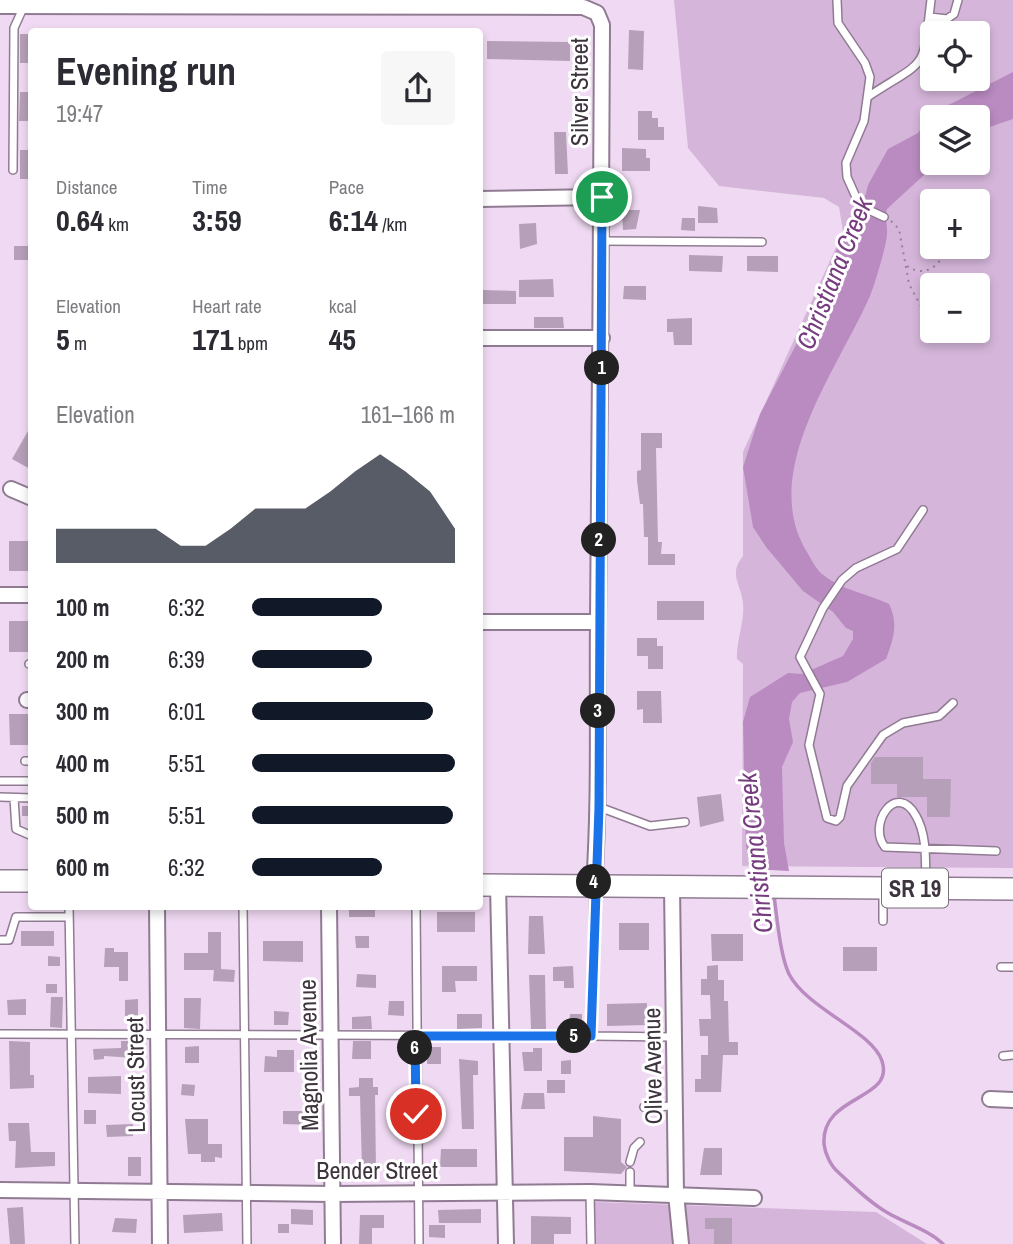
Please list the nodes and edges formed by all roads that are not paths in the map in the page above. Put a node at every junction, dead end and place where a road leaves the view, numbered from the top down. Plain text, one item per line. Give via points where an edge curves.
1 (837, 0) edge
2 (931, 0) edge
3 (958, 0) edge
4 (238, 3) edge
5 (0, 5) edge
6 (24, 6) junction
7 (930, 17) junction
8 (869, 96) junction
9 (13, 170) dead end
10 (602, 197) junction
11 (483, 199) edge
12 (884, 217) road end
13 (602, 241) junction
14 (762, 242) dead end
15 (483, 338) edge
16 (602, 338) junction
17 (11, 489) dead end
18 (28, 496) edge
19 (923, 510) dead end
20 (0, 595) edge
21 (28, 595) edge
22 (483, 622) edge
23 (597, 622) junction
24 (953, 703) dead end
25 (0, 781) edge
26 (28, 781) edge
27 (0, 797) edge
28 (28, 798) edge
29 (14, 799) junction
30 (599, 807) junction
31 (685, 822) dead end
32 (28, 834) edge
33 (925, 849) junction
34 (996, 850) dead end
35 (0, 881) edge
36 (28, 881) edge
37 (489, 885) edge
38 (594, 886) junction
39 (672, 886) junction
40 (883, 888) junction
41 (926, 888) junction
42 (1013, 889) edge
43 (69, 910) edge
44 (157, 910) edge
45 (243, 910) edge
46 (328, 910) edge
47 (416, 910) edge
48 (69, 917) junction
49 (883, 921) dead end
50 (0, 940) edge
51 (1001, 967) dead end
52 (1013, 967) edge
53 (0, 1034) edge
54 (72, 1034) junction
55 (157, 1035) junction
56 (244, 1035) junction
57 (330, 1035) junction
58 (415, 1036) junction
59 (502, 1036) junction
60 (591, 1036) junction
61 (674, 1037) junction
62 (1013, 1055) edge
63 (1003, 1056) dead end
64 (990, 1099) dead end
65 (1013, 1100) edge
66 (675, 1106) junction
67 (644, 1107) dead end
68 (640, 1142) dead end
69 (630, 1162) dead end
70 (630, 1172) dead end
71 (0, 1190) edge
72 (74, 1190) junction
73 (159, 1191) junction
74 (418, 1192) junction
75 (590, 1192) junction
76 (246, 1193) junction
77 (504, 1193) junction
78 (333, 1194) junction
79 (676, 1194) junction
80 (629, 1195) junction
81 (754, 1198) dead end
82 (75, 1244) edge
83 (160, 1244) edge
84 (247, 1244) edge
85 (333, 1244) edge
86 (419, 1244) edge
87 (506, 1244) edge
88 (591, 1244) edge
89 (681, 1244) edge

1 - 8 lane via 838,23 867,70
2 - 7 lane
3 - 7 lane via 954,14 947,19
4 - 6 street
4 - 10 street, Silver Street via 583,7 597,13 602,25
5 - 6 street
6 - 9 lane via 14,28
7 - 8 lane via 921,61
8 - 12 lane via 846,163 847,177 860,206
10 - 11 street
10 - 13 street, Silver Street
13 - 14 lane
13 - 16 street, Silver Street
15 - 16 street
16 - 23 street, Silver Street
17 - 18 street
19 - 24 lane via 897,549 856,568 842,580 800,657 820,694 809,745 827,818 839,817 853,775 883,735 903,723 939,716
20 - 21 street
22 - 23 street
23 - 30 street, Silver Street
25 - 26 lane
27 - 29 lane
28 - 29 lane
29 - 32 lane via 16,830
30 - 31 lane via 650,826
30 - 38 street, Silver Street
33 - 33 lane via 916,814 907,805 885,807 883,845
33 - 34 lane
33 - 41 lane
35 - 36 main road
37 - 38 main road, SR 19
37 - 59 street
38 - 39 main road, SR 19
38 - 60 lane
39 - 40 main road, SR 19
39 - 61 street, Olive Avenue
40 - 41 main road, SR 19
40 - 49 lane
41 - 42 main road, SR 19
43 - 48 lane
44 - 55 street, Locust Street
45 - 56 lane
46 - 57 street, Magnolia Avenue
47 - 58 lane
48 - 50 lane via 16,917 9,940
48 - 54 lane
51 - 52 lane
53 - 54 lane
54 - 55 lane
54 - 72 lane
55 - 56 lane
55 - 73 street, Locust Street
56 - 57 lane
56 - 76 lane
57 - 58 lane
57 - 78 street, Magnolia Avenue
58 - 59 lane
58 - 74 lane
59 - 60 lane
59 - 77 street
60 - 61 lane
61 - 66 street, Olive Avenue
62 - 63 lane
64 - 65 street
66 - 67 lane
66 - 79 street, Olive Avenue
68 - 69 lane
70 - 80 lane
71 - 72 street, Bender Street
72 - 73 street, Bender Street
72 - 82 lane
73 - 76 street, Bender Street
73 - 83 street, Locust Street
74 - 77 street, Bender Street
74 - 78 street, Bender Street
74 - 86 lane
75 - 77 street, Bender Street
75 - 80 street, Bender Street
75 - 88 lane
76 - 78 street, Bender Street
76 - 84 lane
77 - 87 street
78 - 85 street, Magnolia Avenue
79 - 80 street, Bender Street
79 - 81 street, Bender Street
79 - 89 street, Olive Avenue

